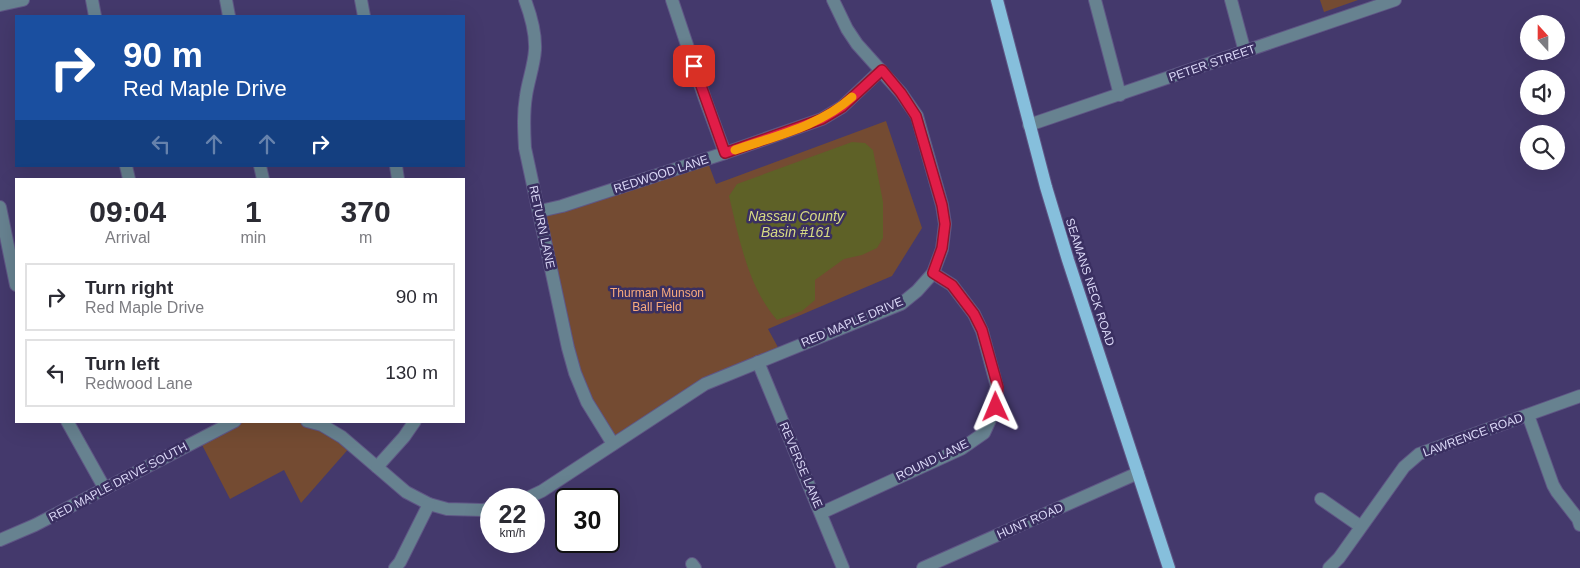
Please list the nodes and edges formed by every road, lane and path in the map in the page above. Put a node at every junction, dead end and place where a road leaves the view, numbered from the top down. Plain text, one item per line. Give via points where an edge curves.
1 (23, 0) edge
2 (92, 0) edge
3 (226, 0) edge
4 (361, 0) edge
5 (525, 0) edge
6 (672, 0) edge
7 (834, 0) edge
8 (997, 0) edge
9 (1095, 0) edge
10 (1231, 0) edge
11 (1395, 0) edge
12 (0, 5) edge
13 (95, 15) edge
14 (230, 15) edge
15 (364, 15) edge
16 (1244, 52) junction
17 (882, 70) junction
18 (1120, 95) junction
19 (1029, 126) junction
20 (725, 153) junction
21 (0, 207) edge
22 (540, 211) junction
23 (933, 273) junction
24 (15, 280) edge
25 (758, 362) junction
26 (1580, 396) edge
27 (1528, 415) junction
28 (68, 423) edge
29 (313, 423) edge
30 (414, 423) edge
31 (217, 425) edge
32 (613, 444) junction
33 (377, 467) junction
34 (1138, 473) junction
35 (105, 489) junction
36 (545, 489) edge
37 (1321, 499) dead end
38 (429, 504) junction
39 (480, 510) edge
40 (821, 512) junction
41 (1580, 525) edge
42 (1360, 526) junction
43 (0, 540) edge
44 (395, 568) edge
45 (843, 568) edge
46 (923, 568) edge
47 (1169, 568) edge
48 (1329, 568) edge

1 - 12 street
2 - 13 street
3 - 14 street
4 - 15 street
5 - 22 street, RETURN LANE via 532,19 535,52 523,125
6 - 20 street
7 - 17 street, RED MAPLE DRIVE via 852,37
8 - 19 main road, SEAMANS NECK ROAD
9 - 18 street
10 - 16 street
11 - 16 street, PETER STREET
16 - 18 street, PETER STREET
17 - 20 street, REDWOOD LANE via 842,107 822,119
17 - 23 street, RED MAPLE DRIVE via 916,116 942,205 945,224 942,248
18 - 19 street, PETER STREET
19 - 34 main road, SEAMANS NECK ROAD via 1068,260
20 - 22 street, REDWOOD LANE
21 - 24 street
22 - 32 street, RETURN LANE via 575,373 587,402
23 - 25 street, RED MAPLE DRIVE via 900,304
23 - 40 street, ROUND LANE via 952,285 982,330 998,387 996,407 984,433 961,449
25 - 32 street, RED MAPLE DRIVE via 705,384
25 - 40 street, REVERSE LANE
26 - 27 street, LAWRENCE ROAD
27 - 41 street via 1556,492
27 - 42 street, LAWRENCE ROAD via 1419,454 1404,467
28 - 35 street
29 - 33 street via 342,436
30 - 33 street
31 - 35 street, RED MAPLE DRIVE SOUTH
32 - 36 street, RED MAPLE DRIVE
33 - 38 street via 406,492
34 - 46 street, HUNT ROAD
34 - 47 main road, SEAMANS NECK ROAD
35 - 43 street, RED MAPLE DRIVE SOUTH
37 - 42 street
38 - 39 street via 448,509
38 - 44 street
40 - 45 street, REVERSE LANE
42 - 48 street, LAWRENCE ROAD

